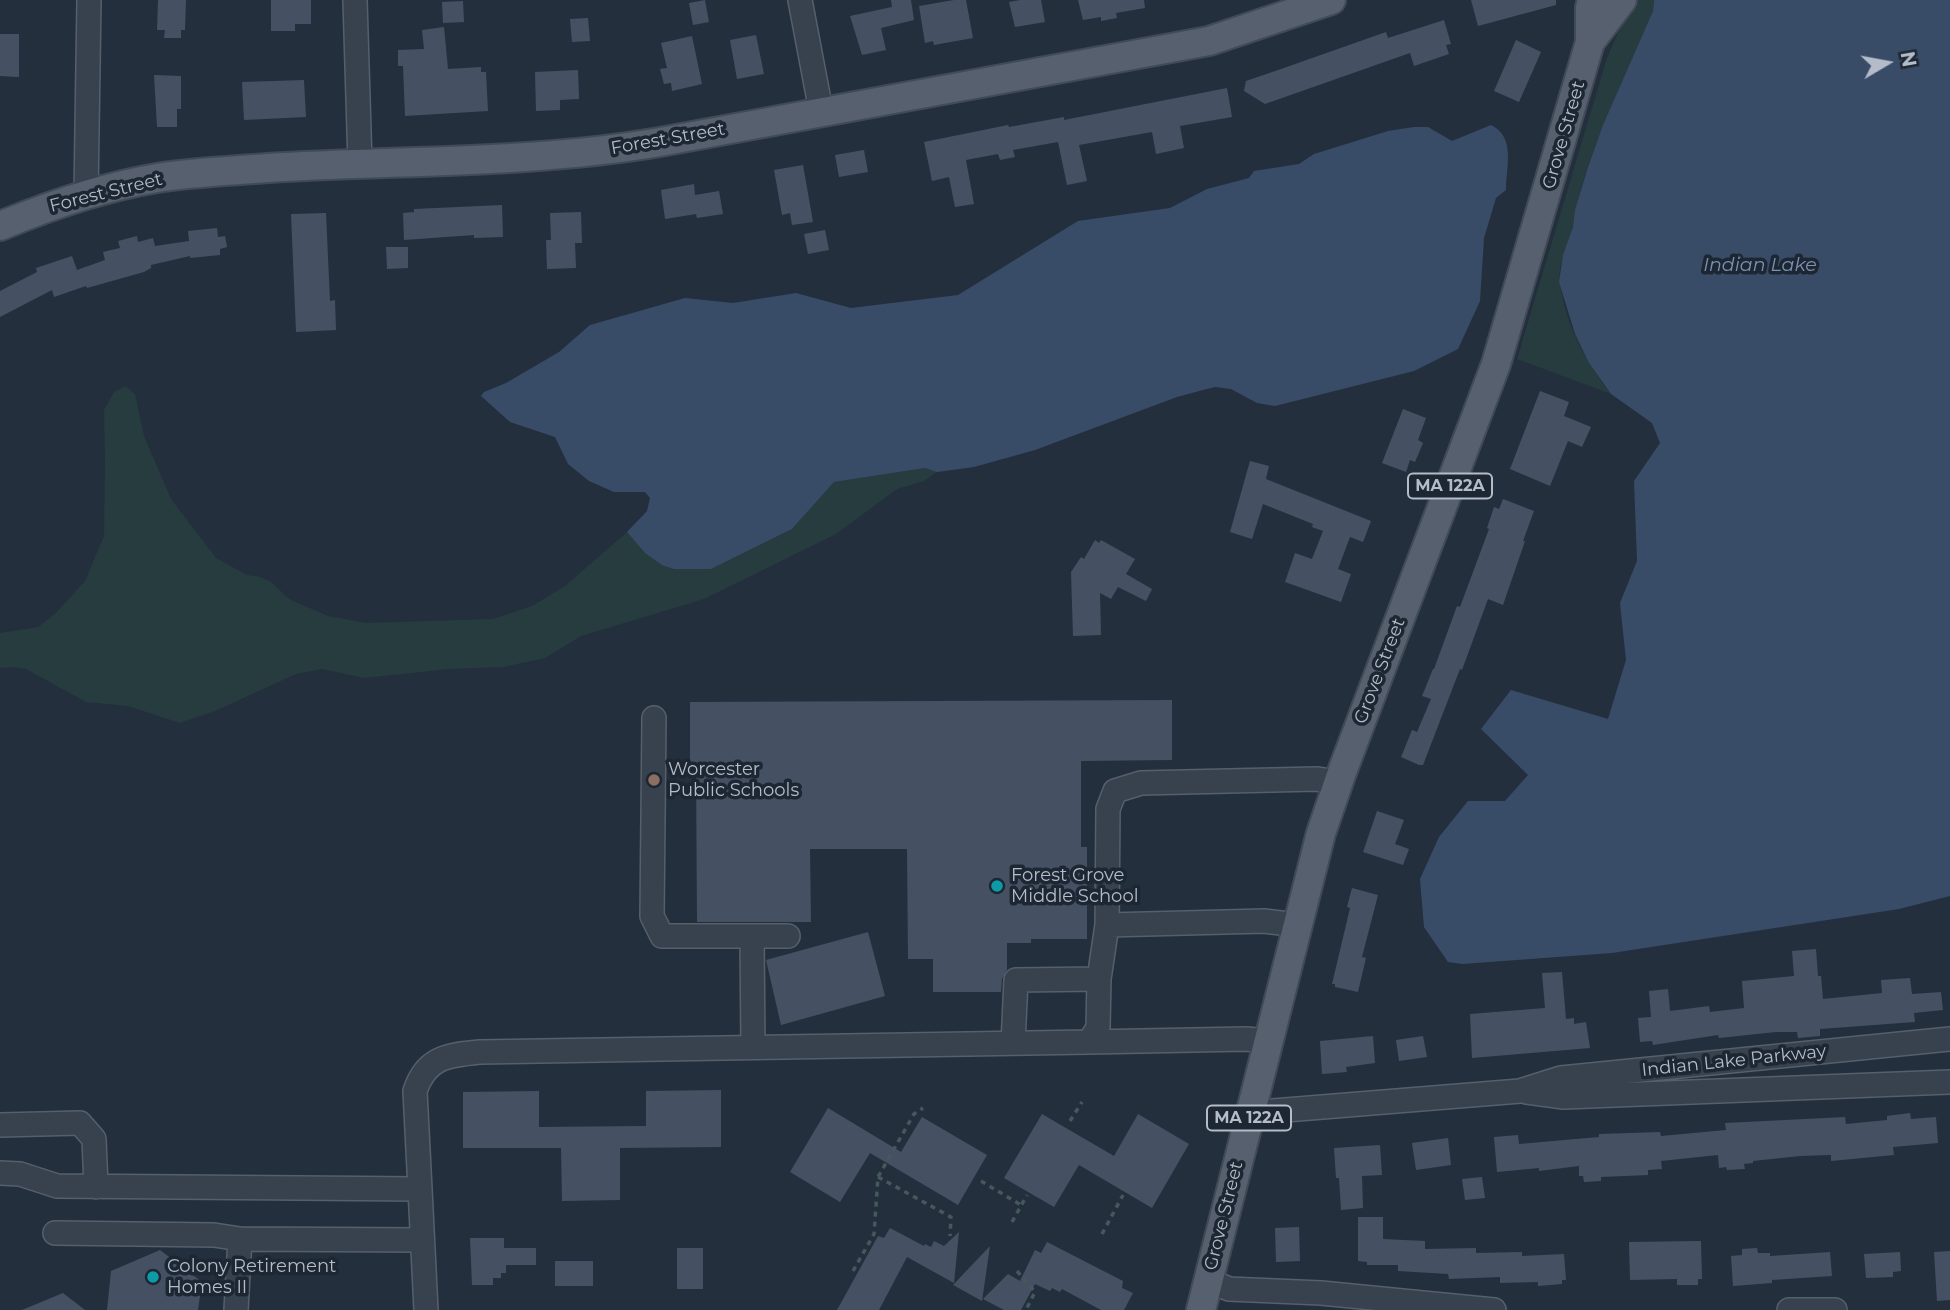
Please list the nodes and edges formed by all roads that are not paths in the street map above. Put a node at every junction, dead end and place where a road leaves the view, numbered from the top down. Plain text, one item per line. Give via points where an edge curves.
1 (89, 0) edge
2 (355, 0) edge
3 (800, 0) edge
4 (1331, 0) edge
5 (1622, 0) edge
6 (1589, 3) edge
7 (1590, 42) junction
8 (821, 111) junction
9 (360, 164) junction
10 (86, 194) junction
11 (0, 226) edge
12 (654, 718) dead end
13 (1338, 782) junction
14 (1297, 925) junction
15 (1107, 926) junction
16 (752, 936) junction
17 (788, 936) dead end
18 (1099, 979) junction
19 (1950, 1039) edge
20 (1269, 1041) junction
21 (1088, 1042) junction
22 (1013, 1043) junction
23 (753, 1047) junction
24 (1950, 1082) edge
25 (1520, 1091) junction
26 (1249, 1119) junction
27 (0, 1125) edge
28 (0, 1174) edge
29 (96, 1187) junction
30 (420, 1200) junction
31 (55, 1233) dead end
32 (240, 1239) junction
33 (422, 1240) junction
34 (1208, 1280) junction
35 (236, 1310) edge
36 (426, 1310) edge
37 (1201, 1310) edge
38 (1494, 1310) edge
39 (1789, 1310) edge
40 (1823, 1310) edge
41 (1835, 1310) edge

1 - 10 street
2 - 9 street
3 - 8 street
4 - 8 main road, Forest Street via 1209,41
5 - 7 main road, Grove Street / MA 122A
6 - 7 main road, Grove Street / MA 122A
7 - 13 main road, Grove Street / MA 122A via 1496,364
8 - 9 main road, Forest Street via 599,151
9 - 10 main road, Forest Street via 202,172
10 - 11 main road, Forest Street
12 - 16 street via 652,916 662,936
13 - 14 main road, Grove Street / MA 122A
13 - 15 street via 1141,783 1115,791 1108,809
14 - 15 street
14 - 20 main road, Grove Street / MA 122A
15 - 18 street
16 - 17 street
16 - 23 street
18 - 21 street via 1098,1028
18 - 22 street via 1016,980
19 - 25 street, Indian Lake Parkway via 1561,1079
20 - 21 street
20 - 26 main road, Grove Street / MA 122A
21 - 22 street
22 - 23 street
23 - 30 street via 480,1052 443,1058 423,1072 415,1091
24 - 25 street, Indian Lake Parkway via 1564,1097
25 - 26 street, Indian Lake Parkway via 1273,1111
26 - 34 main road, Grove Street / MA 122A
27 - 29 street via 80,1123 94,1139
28 - 29 street via 20,1174 57,1186
29 - 30 street
30 - 33 street
31 - 32 street
32 - 33 street
32 - 35 street
33 - 36 street
34 - 37 main road, Grove Street / MA 122A
34 - 38 street via 1229,1289
39 - 40 street
40 - 41 street

